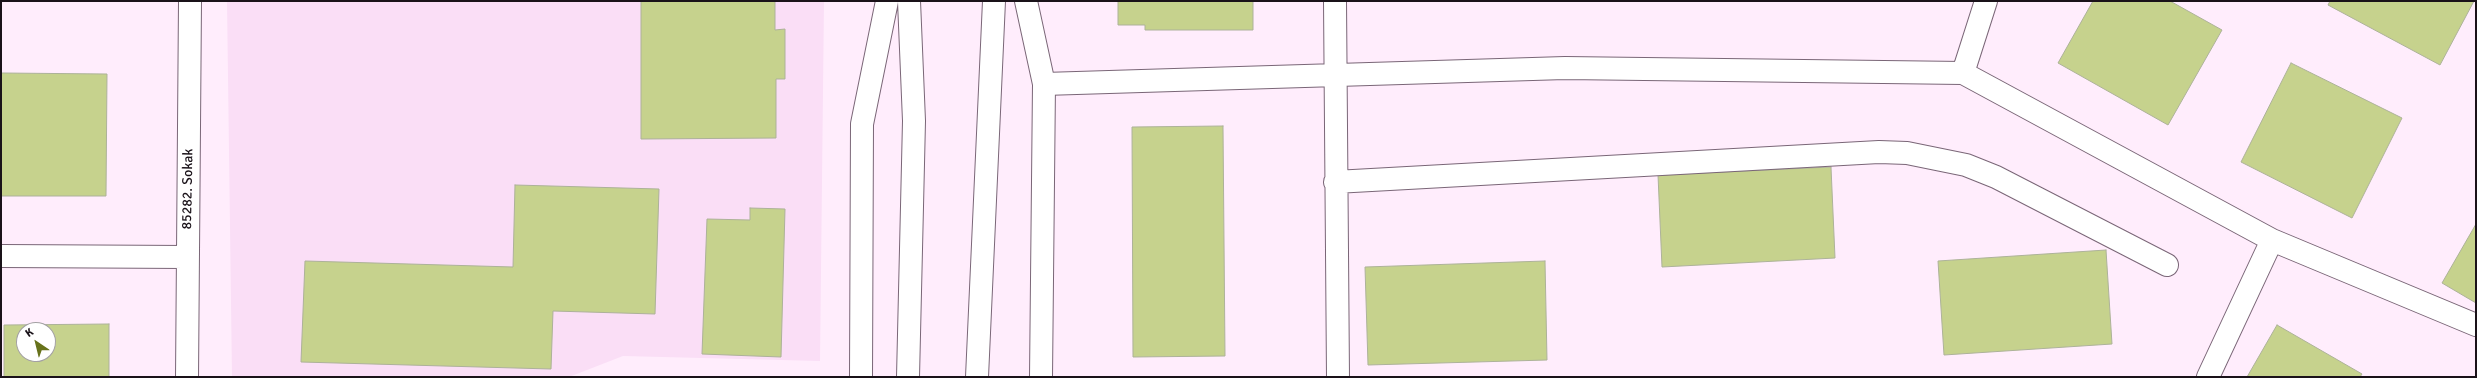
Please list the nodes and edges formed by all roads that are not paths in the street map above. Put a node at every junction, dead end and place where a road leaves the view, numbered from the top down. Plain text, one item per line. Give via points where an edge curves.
1 (190, 1) edge
2 (887, 1) edge
3 (909, 1) edge
4 (994, 1) edge
5 (1026, 1) edge
6 (1335, 1) edge
7 (1986, 1) edge
8 (1963, 73) junction
9 (1334, 74) junction
10 (1044, 84) junction
11 (1335, 182) junction
12 (2272, 240) junction
13 (1, 256) edge
14 (187, 257) junction
15 (2167, 265) dead end
16 (2476, 324) edge
17 (187, 377) edge
18 (861, 377) edge
19 (908, 377) edge
20 (977, 377) edge
21 (1041, 377) edge
22 (1338, 377) edge
23 (2208, 377) edge

1 - 14 street, 85282. Sokak
2 - 18 street via 862,124
3 - 19 street via 914,121
4 - 20 street
5 - 10 street
6 - 9 street
7 - 8 street
8 - 9 street via 1565,68
8 - 12 street
9 - 10 street
9 - 11 street
10 - 21 street
11 - 15 street via 1907,153 1966,165 1996,177
11 - 22 street
12 - 16 street
12 - 23 street
13 - 14 street
14 - 17 street, 85282. Sokak

